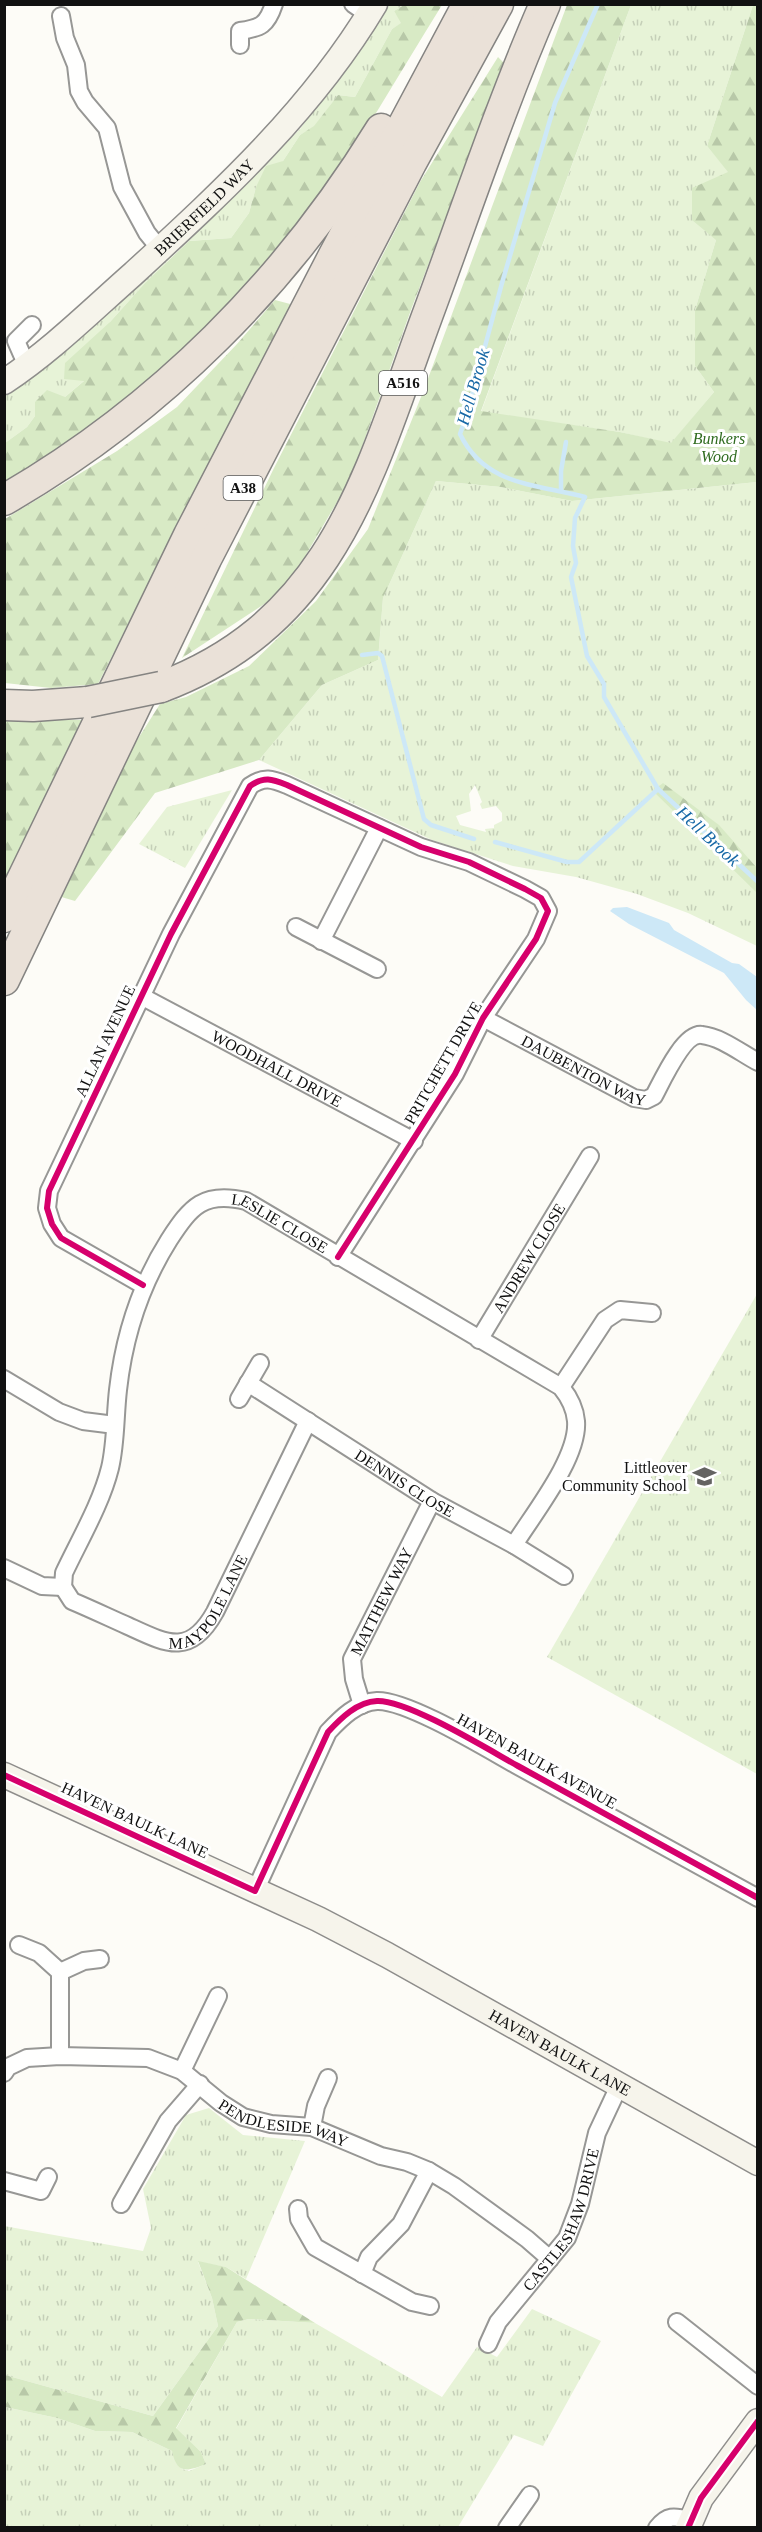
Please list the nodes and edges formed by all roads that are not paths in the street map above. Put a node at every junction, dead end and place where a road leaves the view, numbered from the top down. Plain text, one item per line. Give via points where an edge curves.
1 (274, 4) edge
2 (460, 4) edge
3 (468, 4) edge
4 (498, 4) edge
5 (546, 4) edge
6 (366, 8) edge
7 (61, 16) dead end
8 (240, 45) dead end
9 (160, 249) junction
10 (32, 325) dead end
11 (27, 366) junction
12 (4, 382) edge
13 (4, 500) edge
14 (4, 705) edge
15 (379, 828) junction
16 (4, 917) edge
17 (296, 927) dead end
18 (321, 941) junction
19 (377, 969) dead end
20 (4, 980) edge
21 (141, 996) junction
22 (483, 1018) junction
23 (758, 1062) edge
24 (414, 1141) junction
25 (590, 1156) dead end
26 (338, 1257) junction
27 (143, 1286) junction
28 (652, 1313) dead end
29 (479, 1340) junction
30 (260, 1363) dead end
31 (4, 1379) edge
32 (248, 1383) junction
33 (561, 1387) junction
34 (238, 1399) dead end
35 (308, 1421) junction
36 (115, 1425) junction
37 (432, 1501) junction
38 (514, 1545) junction
39 (4, 1568) edge
40 (564, 1576) dead end
41 (63, 1587) junction
42 (362, 1705) junction
43 (4, 1775) edge
44 (255, 1891) junction
45 (758, 1898) edge
46 (19, 1945) dead end
47 (100, 1959) dead end
48 (60, 1972) junction
49 (218, 1996) dead end
50 (60, 2056) junction
51 (182, 2071) junction
52 (4, 2073) edge
53 (328, 2078) dead end
54 (200, 2084) junction
55 (619, 2086) junction
56 (312, 2127) junction
57 (758, 2163) edge
58 (429, 2171) junction
59 (48, 2177) dead end
60 (4, 2181) edge
61 (121, 2204) dead end
62 (298, 2209) dead end
63 (550, 2259) junction
64 (362, 2274) junction
65 (430, 2306) dead end
66 (676, 2322) dead end
67 (488, 2344) dead end
68 (758, 2386) edge
69 (758, 2421) edge
70 (530, 2495) dead end
71 (689, 2524) edge
72 (507, 2528) edge
73 (657, 2528) edge

1 - 8 street via 266,22 257,29 240,31
2 - 13 highway via 362,160 314,227 246,309 133,414 85,450
3 - 16 highway, A38 via 189,534
4 - 20 highway, A38 via 411,163 206,560
5 - 14 highway, A516, bridge via 502,113 368,480 342,531 308,582 269,621 225,656 182,679 88,702
6 - 9 street, BRIERFIELD WAY via 326,76 286,124
7 - 9 street via 76,65 79,91 107,128 122,187
9 - 11 street, BRIERFIELD WAY
10 - 11 street via 16,341
11 - 12 street, BRIERFIELD WAY
15 - 18 street
15 - 21 street, ALLAN AVENUE via 271,778 261,778 250,786
15 - 22 street, PRITCHETT DRIVE via 468,862 541,898 548,911 536,939
17 - 18 street
18 - 19 street
21 - 24 street, WOODHALL DRIVE
21 - 27 street, ALLAN AVENUE via 49,1191 47,1208 61,1238
22 - 23 street, DAUBENTON WAY via 634,1098 646,1100 654,1096 685,1043 694,1035 716,1039
22 - 24 street, PRITCHETT DRIVE
24 - 26 street, PRITCHETT DRIVE
25 - 29 street, ANDREW CLOSE via 571,1171
26 - 27 street, LESLIE CLOSE via 246,1201 211,1198 195,1206 182,1220
26 - 29 street, LESLIE CLOSE
27 - 36 street, LESLIE CLOSE via 131,1323
28 - 33 street via 620,1310 606,1320
29 - 33 street, LESLIE CLOSE
30 - 32 street
31 - 36 street via 59,1412 83,1421
32 - 34 street
32 - 35 street, DENNIS CLOSE
33 - 38 street via 571,1401 576,1420 569,1458
35 - 37 street, DENNIS CLOSE
35 - 41 street, MAYPOLE LANE via 215,1612 206,1629 194,1638 164,1643 72,1601
36 - 41 street, LESLIE CLOSE via 105,1485 64,1573
37 - 38 street, DENNIS CLOSE
37 - 42 street, MATTHEW WAY via 352,1659
38 - 40 street, DENNIS CLOSE
39 - 41 street via 42,1586
42 - 44 street via 343,1716 328,1732
42 - 45 street, HAVEN BAULK AVENUE via 378,1701 399,1706 454,1730
43 - 44 street, HAVEN BAULK LANE
44 - 55 street, HAVEN BAULK LANE via 387,1955
46 - 48 street via 39,1953
47 - 48 street via 84,1961
48 - 50 street
49 - 51 street
50 - 51 street, PENDLESIDE WAY via 148,2058
50 - 52 street, PENDLESIDE WAY via 27,2058
51 - 54 street, PENDLESIDE WAY
53 - 56 street
54 - 56 street, PENDLESIDE WAY via 243,2117
54 - 61 street via 168,2121
55 - 57 street, HAVEN BAULK LANE
55 - 63 street, CASTLESHAW DRIVE via 597,2133 580,2204 567,2238
56 - 58 street, PENDLESIDE WAY
58 - 63 street, PENDLESIDE WAY
58 - 64 street via 401,2224 374,2250
59 - 60 street via 40,2191
62 - 64 street via 299,2219 315,2247
63 - 67 street, CASTLESHAW DRIVE via 498,2322
64 - 65 street via 412,2301
66 - 68 street
69 - 71 street via 701,2498
70 - 72 street
71 - 73 street via 670,2516

